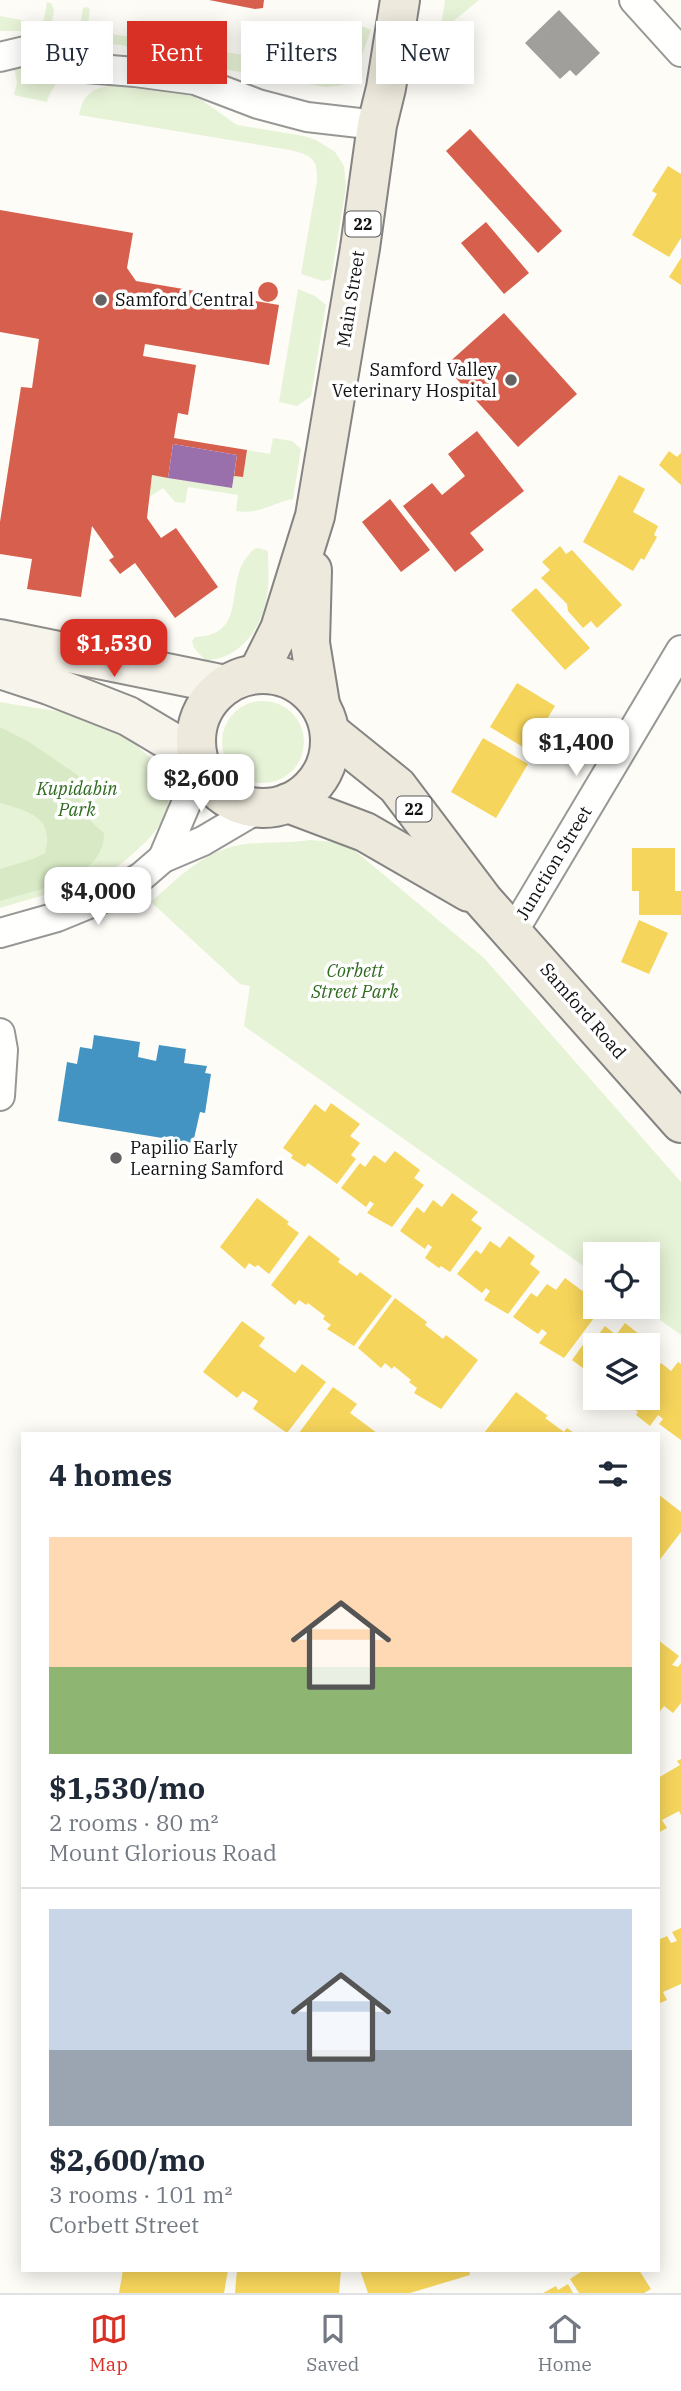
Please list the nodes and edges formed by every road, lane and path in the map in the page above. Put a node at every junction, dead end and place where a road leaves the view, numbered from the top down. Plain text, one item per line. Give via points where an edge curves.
1 (400, 0) edge
2 (634, 0) edge
3 (681, 52) edge
4 (0, 57) edge
5 (377, 125) junction
6 (315, 516) junction
7 (0, 639) edge
8 (681, 650) edge
9 (99, 659) junction
10 (0, 669) edge
11 (242, 679) junction
12 (116, 712) junction
13 (325, 718) junction
14 (199, 763) junction
15 (274, 806) junction
16 (163, 858) junction
17 (483, 900) junction
18 (513, 932) junction
19 (0, 933) edge
20 (0, 1034) edge
21 (0, 1096) edge
22 (681, 1124) edge

1 - 5 main road, Main Street / 22
2 - 3 street
4 - 5 street via 29,50 86,68 195,80 307,117
5 - 6 main road, Main Street / 22
6 - 11 main road, Main Street / 22 via 280,629
6 - 13 main road, Main Street / 22 via 310,643
7 - 9 main road
8 - 18 street, Junction Street
9 - 11 main road
9 - 12 main road
10 - 12 main road
11 - 13 main road via 276,675 293,681 308,691
11 - 14 main road, 22 via 210,698 200,716 195,737
12 - 14 main road
13 - 15 main road, 22 via 329,754 321,775 307,792
13 - 17 main road, Samford Road / 22 via 397,786
14 - 15 main road, 22 via 224,796 241,804
14 - 16 street
15 - 16 street
15 - 17 main road, Samford Road / 22 via 365,832
16 - 19 street via 113,894
17 - 18 main road, Samford Road / 22
18 - 22 main road, Samford Road / 22
20 - 21 street

